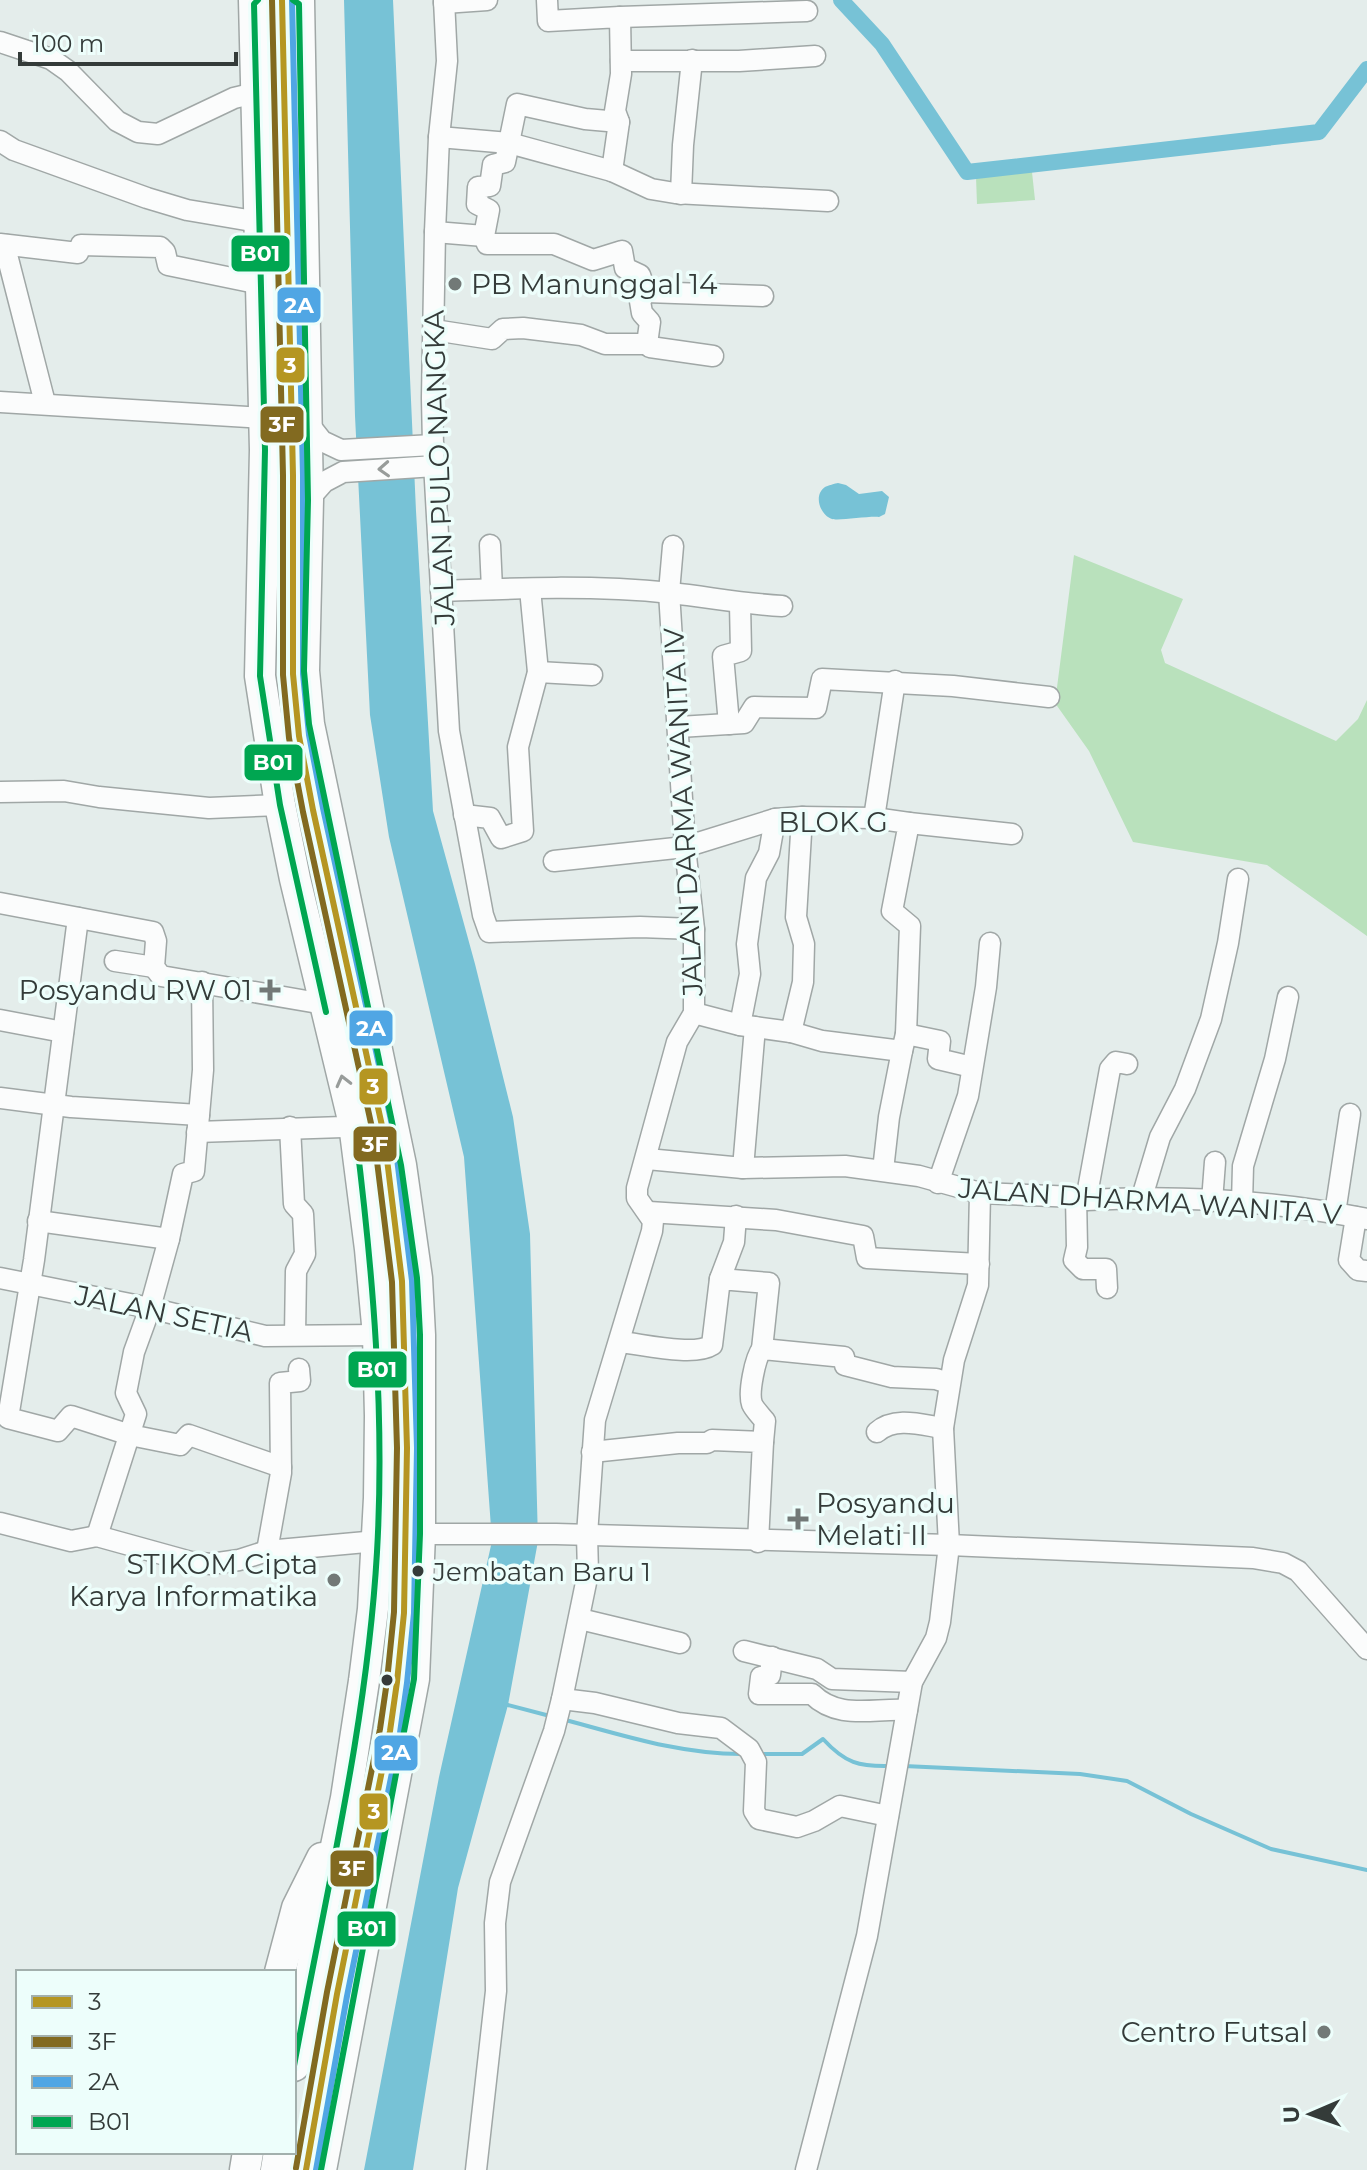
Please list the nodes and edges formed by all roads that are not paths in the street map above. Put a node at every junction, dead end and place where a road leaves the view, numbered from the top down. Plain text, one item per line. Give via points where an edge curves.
1 (487, 0) edge
2 (547, 0) edge
3 (255, 1) edge
4 (297, 1) edge
5 (444, 2) edge
6 (673, 7) edge
7 (807, 11) dead end
8 (620, 17) junction
9 (0, 42) edge
10 (815, 56) dead end
11 (692, 60) junction
12 (621, 61) junction
13 (255, 93) junction
14 (619, 122) junction
15 (439, 137) junction
16 (0, 141) edge
17 (509, 143) junction
18 (612, 171) junction
19 (681, 194) junction
20 (828, 201) dead end
21 (259, 222) junction
22 (435, 232) junction
23 (484, 236) junction
24 (3, 245) edge
25 (261, 284) junction
26 (646, 292) junction
27 (763, 296) dead end
28 (434, 330) junction
29 (647, 344) junction
30 (713, 356) dead end
31 (0, 402) edge
32 (45, 403) junction
33 (265, 418) junction
34 (307, 422) junction
35 (428, 445) junction
36 (430, 467) junction
37 (308, 500) junction
38 (490, 545) dead end
39 (673, 546) dead end
40 (492, 589) junction
41 (530, 589) junction
42 (441, 591) junction
43 (669, 592) junction
44 (740, 604) junction
45 (782, 606) dead end
46 (538, 672) junction
47 (592, 675) dead end
48 (895, 681) junction
49 (1049, 697) dead end
50 (729, 724) junction
51 (679, 727) junction
52 (0, 792) edge
53 (280, 805) junction
54 (464, 815) junction
55 (802, 817) junction
56 (874, 818) junction
57 (775, 819) junction
58 (909, 823) junction
59 (1012, 834) dead end
60 (685, 847) junction
61 (554, 861) dead end
62 (1238, 879) dead end
63 (0, 903) edge
64 (78, 918) junction
65 (694, 929) junction
66 (990, 943) dead end
67 (115, 961) dead end
68 (154, 967) junction
69 (202, 982) junction
70 (1288, 997) dead end
71 (324, 1004) junction
72 (694, 1013) junction
73 (0, 1020) edge
74 (748, 1026) junction
75 (63, 1032) junction
76 (791, 1032) junction
77 (904, 1043) junction
78 (1127, 1064) dead end
79 (972, 1067) junction
80 (0, 1098) edge
81 (53, 1105) junction
82 (1350, 1114) dead end
83 (198, 1123) junction
84 (354, 1124) junction
85 (290, 1127) junction
86 (647, 1159) junction
87 (1215, 1162) dead end
88 (743, 1168) junction
89 (883, 1170) junction
90 (938, 1183) junction
91 (980, 1193) junction
92 (1142, 1197) junction
93 (1081, 1198) junction
94 (1212, 1201) junction
95 (1242, 1203) junction
96 (649, 1212) junction
97 (736, 1216) junction
98 (1353, 1216) edge
99 (38, 1221) junction
100 (169, 1239) junction
101 (979, 1264) junction
102 (1367, 1271) edge
103 (0, 1278) edge
104 (720, 1279) junction
105 (30, 1284) junction
106 (1107, 1288) dead end
107 (150, 1308) junction
108 (295, 1335) junction
109 (378, 1335) junction
110 (620, 1342) junction
111 (762, 1349) junction
112 (299, 1369) dead end
113 (948, 1383) junction
114 (943, 1428) junction
115 (877, 1432) dead end
116 (130, 1435) junction
117 (763, 1442) junction
118 (592, 1452) junction
119 (281, 1467) junction
120 (0, 1523) edge
121 (420, 1534) junction
122 (587, 1535) junction
123 (97, 1536) junction
124 (377, 1541) junction
125 (758, 1542) junction
126 (949, 1545) junction
127 (267, 1551) junction
128 (580, 1619) junction
129 (680, 1643) dead end
130 (1367, 1649) edge
131 (744, 1651) dead end
132 (772, 1657) junction
133 (912, 1682) junction
134 (907, 1710) junction
135 (558, 1714) junction
136 (346, 1798) junction
137 (888, 1816) junction
138 (281, 1970) edge
139 (298, 2007) edge
140 (296, 2036) edge
141 (321, 2170) edge
142 (476, 2170) edge
143 (806, 2170) edge

1 - 5 street
2 - 8 street via 548,21
3 - 13 highway
4 - 34 highway
5 - 15 street, JALAN PULO NANGKA via 447,61
6 - 7 street
6 - 8 street
8 - 12 street
9 - 13 street via 51,59 117,121 138,132 158,134
10 - 11 street
11 - 12 street
11 - 19 street
12 - 14 street via 615,111
13 - 21 highway
14 - 17 street via 517,104
14 - 18 street
15 - 17 street
15 - 22 street, JALAN PULO NANGKA
16 - 21 street via 147,198
17 - 18 street
17 - 23 street via 505,162 493,165 490,186 478,187 477,204 489,210
18 - 19 street via 651,189
19 - 20 street
21 - 25 highway
22 - 23 street
22 - 28 street, JALAN PULO NANGKA
23 - 26 street via 487,244 554,244 593,260 622,251 625,268 640,275
24 - 25 street via 78,253 81,245 160,247 168,265
24 - 32 street
25 - 33 highway
26 - 27 street
26 - 29 street via 640,301 650,322
28 - 29 street via 492,339 503,329 523,328 581,335 605,344
28 - 35 street, JALAN PULO NANGKA
29 - 30 street
31 - 32 street
32 - 33 street
33 - 53 highway via 260,676
34 - 35 street via 322,441 341,450
34 - 37 highway
35 - 36 street, JALAN PULO NANGKA
36 -> 37 street via 343,472 324,482
36 - 42 street, JALAN PULO NANGKA
37 - 121 highway via 304,671 309,724 401,1165 417,1278
38 - 40 street
39 - 43 street, JALAN DARMA WANITA IV
40 - 41 street, JALAN DARMA WANITA IV
40 - 42 street, JALAN DARMA WANITA IV
41 - 43 street, JALAN DARMA WANITA IV
41 - 46 street
42 - 54 street, JALAN PULO NANGKA via 449,731
43 - 44 street
43 - 51 street, JALAN DARMA WANITA IV
44 - 45 street
44 - 50 street via 741,651 723,656
46 - 47 street
46 - 54 street via 518,747 523,831 501,838 490,818
48 - 49 street
48 - 50 street via 822,679 816,708 754,707 744,723
48 - 56 street
50 - 51 street
51 - 60 street, JALAN DARMA WANITA IV
52 - 53 street via 64,791 209,808
53 - 71 highway
54 - 65 street, JALAN PULO NANGKA via 489,932
55 - 56 street, BLOK G
55 - 57 street, BLOK G
55 - 76 street via 796,917 804,944 803,982
56 - 58 street, BLOK G
57 - 60 street, BLOK G
57 - 74 street via 769,853 756,878 747,944
58 - 59 street
58 - 77 street, BLOK G via 892,911 910,926
60 - 61 street, BLOK G
60 - 65 street, JALAN DARMA WANITA IV
62 - 92 street via 1211,1019 1160,1137
63 - 64 street
64 - 68 street via 153,932
64 - 75 street
65 - 72 street, JALAN DARMA WANITA IV
66 - 79 street
67 - 68 street
68 - 69 street via 161,976
69 - 71 street
69 - 83 street
70 - 95 street via 1243,1166
84 -> 71 highway
72 - 74 street
72 - 86 street, JALAN DARMA WANITA IV via 677,1042
73 - 75 street
74 - 76 street
74 - 88 street
75 - 81 street
76 - 77 street via 822,1041
77 - 79 street via 940,1041 936,1058
77 - 89 street
78 - 93 street via 1116,1062 1110,1069
79 - 90 street via 968,1096
80 - 81 street
81 - 83 street
81 - 99 street
82 - 98 street
83 - 85 street
83 - 100 street via 194,1171 183,1174
84 - 85 street
84 - 109 highway
85 - 108 street via 294,1204 303,1214 305,1254 296,1271
86 - 88 street, JALAN DHARMA WANITA V
86 - 96 street, JALAN DARMA WANITA IV via 637,1198
87 - 94 street
88 - 89 street, JALAN DHARMA WANITA V
89 - 90 street, JALAN DHARMA WANITA V
90 - 91 street, JALAN DHARMA WANITA V
91 - 93 street, JALAN DHARMA WANITA V
91 - 101 street
92 - 93 street, JALAN DHARMA WANITA V
92 - 94 street, JALAN DHARMA WANITA V
93 - 106 street via 1074,1260 1083,1269 1106,1269
94 - 95 street, JALAN DHARMA WANITA V
95 - 98 street, JALAN DHARMA WANITA V
96 - 97 street
96 - 110 street, JALAN DARMA WANITA IV via 652,1231
97 - 101 street via 863,1236 867,1258
97 - 104 street via 734,1242
98 - 102 street via 1349,1260
99 - 100 street
99 - 105 street
100 - 107 street
101 - 113 street via 978,1285
103 - 105 street, JALAN SETIA
104 - 110 street via 709,1347 664,1349
104 - 111 street via 769,1283
105 - 107 street, JALAN SETIA
105 - 116 street via 8,1418 59,1431 71,1416
107 - 108 street, JALAN SETIA via 247,1333
107 - 116 street via 126,1393 136,1414
108 - 109 street, JALAN SETIA
109 - 124 highway
110 - 118 street, JALAN DARMA WANITA IV via 595,1420
111 - 113 street via 844,1357 845,1365 892,1377
111 - 117 street via 752,1404 765,1421
112 - 119 street via 300,1381 280,1383
113 - 114 street
114 - 115 street via 906,1423 885,1425
114 - 126 street
116 - 119 street via 180,1445 189,1435
116 - 123 street
117 - 118 street via 712,1440
117 - 125 street
118 - 122 street, JALAN DARMA WANITA IV
119 - 127 street
120 - 123 street via 71,1541
121 - 122 street
121 - 141 highway via 409,1712
122 - 125 street
122 - 128 street, JALAN DARMA WANITA IV via 588,1573
123 - 127 street via 211,1564
124 - 127 street
124 - 136 highway via 373,1609
125 - 126 street
126 - 130 street via 1283,1563 1304,1577
126 - 133 street via 938,1630
128 - 129 street
128 - 135 street, JALAN DARMA WANITA IV
131 - 132 street
132 - 133 street via 817,1669 832,1679
132 - 134 street via 770,1675 761,1677 759,1694 812,1694 839,1711
133 - 134 street
134 - 137 street
135 - 137 street via 595,1703 721,1728 752,1755 754,1811 759,1819 797,1827 840,1806
135 - 142 street, JALAN DARMA WANITA IV via 500,1882 496,1991
136 - 138 highway via 297,1908
136 - 139 highway
137 - 143 street via 867,1936
139 - 140 highway

